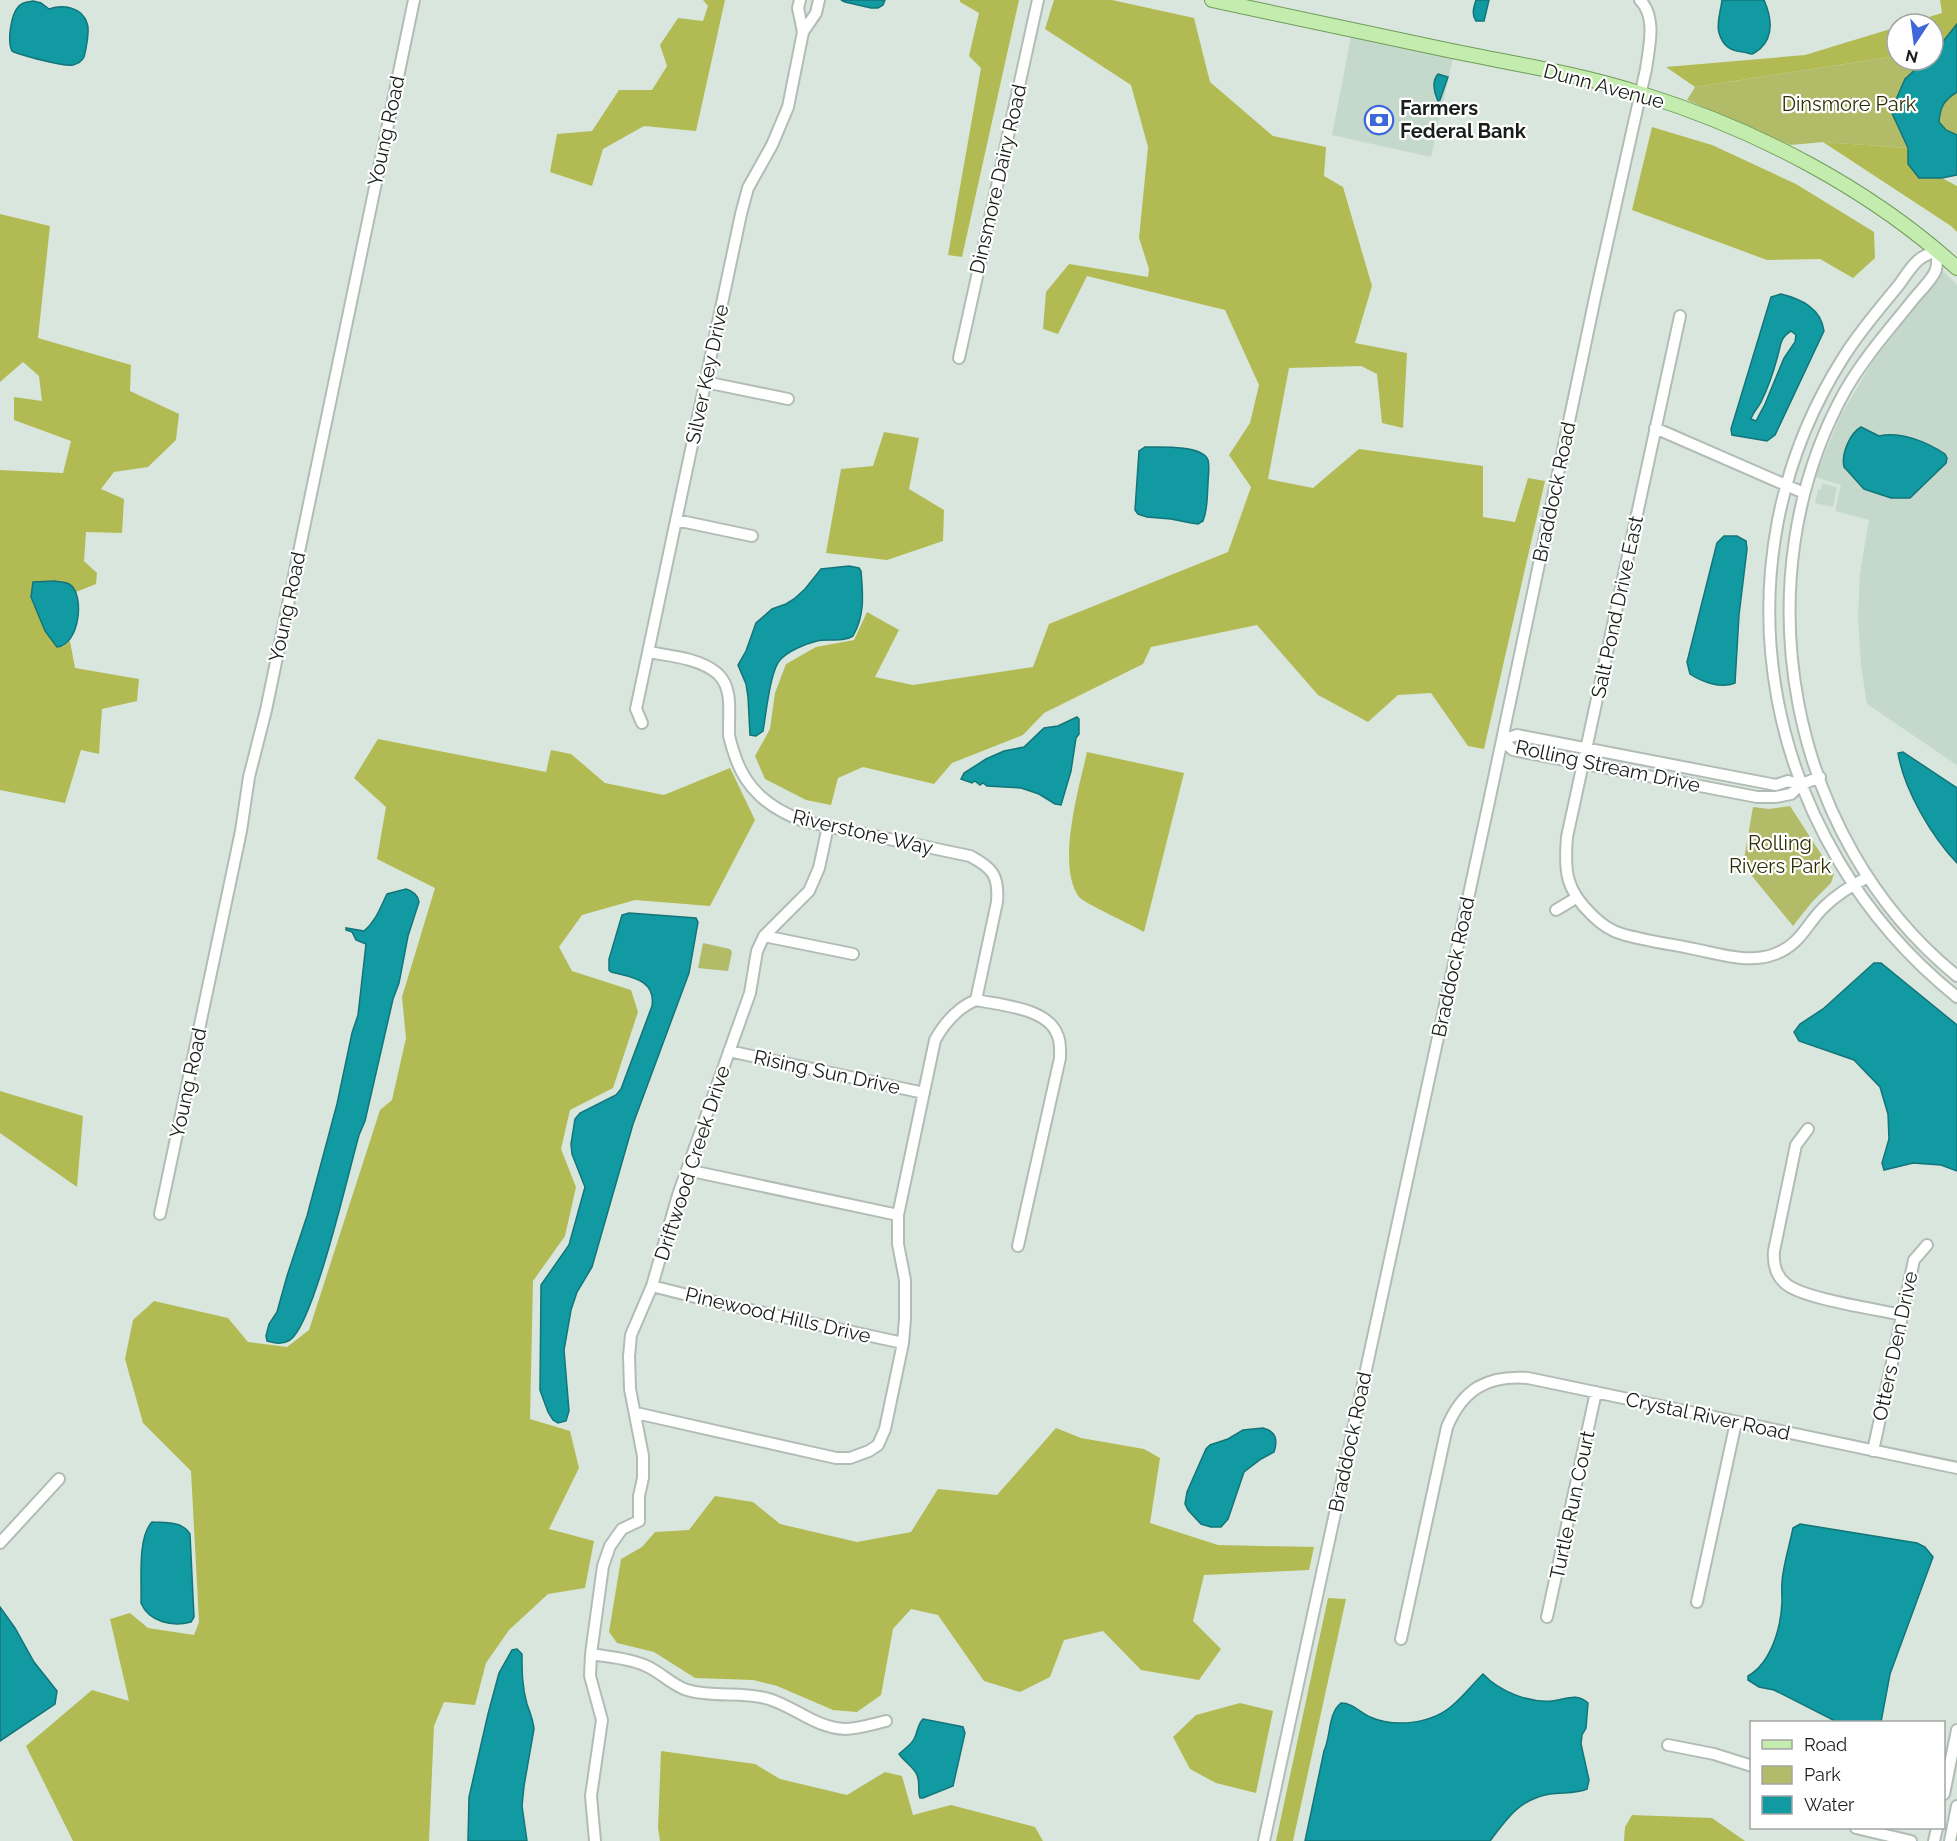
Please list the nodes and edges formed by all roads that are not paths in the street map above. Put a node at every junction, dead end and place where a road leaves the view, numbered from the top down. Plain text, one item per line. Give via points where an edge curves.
1 (414, 0) edge
2 (800, 0) edge
3 (819, 0) edge
4 (1038, 0) edge
5 (1212, 0) edge
6 (1640, 0) edge
7 (803, 32) junction
8 (1641, 93) junction
9 (1937, 250) junction
10 (1957, 268) edge
11 (1680, 316) dead end
12 (958, 358) dead end
13 (705, 382) junction
14 (788, 399) dead end
15 (1655, 428) junction
16 (1785, 485) junction
17 (1804, 493) junction
18 (676, 520) junction
19 (752, 536) dead end
20 (648, 652) junction
21 (642, 723) dead end
22 (1502, 740) junction
23 (1587, 749) junction
24 (1584, 764) junction
25 (1820, 777) junction
26 (1800, 784) junction
27 (828, 826) junction
28 (1006, 871) dead end
29 (994, 873) junction
30 (1868, 877) junction
31 (1853, 885) junction
32 (1576, 898) junction
33 (1556, 910) dead end
34 (764, 936) junction
35 (853, 954) dead end
36 (1957, 976) edge
37 (1957, 997) edge
38 (976, 1000) junction
39 (729, 1051) junction
40 (924, 1093) junction
41 (1808, 1129) dead end
42 (687, 1170) junction
43 (160, 1214) dead end
44 (898, 1215) junction
45 (1927, 1245) dead end
46 (1018, 1246) dead end
47 (652, 1286) junction
48 (1902, 1314) junction
49 (903, 1343) junction
50 (1596, 1392) junction
51 (636, 1413) junction
52 (1736, 1422) junction
53 (1873, 1451) junction
54 (1957, 1468) edge
55 (59, 1479) dead end
56 (0, 1543) edge
57 (1697, 1602) dead end
58 (1547, 1617) dead end
59 (1401, 1639) dead end
60 (591, 1654) junction
61 (885, 1721) dead end
62 (1957, 1730) edge
63 (1668, 1745) dead end
64 (1750, 1765) edge
65 (1945, 1789) edge
66 (1957, 1806) edge
67 (1864, 1829) edge
68 (595, 1841) edge
69 (1264, 1841) edge
70 (1911, 1841) edge
71 (1950, 1841) edge

1 - 43 street, Young Road
2 - 7 street, Silver Key Drive
3 - 7 street, Silver Key Drive via 816,13
4 - 12 street, Dinsmore Dairy Road
5 - 8 main road, Dunn Avenue
6 - 8 street, Braddock Road via 1646,6 1650,34
7 - 13 street, Silver Key Drive via 788,107 748,188
8 - 9 main road, Dunn Avenue via 1786,151 1887,212
8 - 22 street, Braddock Road
9 - 10 main road, Dunn Avenue
9 - 16 street via 1920,259 1853,342 1809,418
9 - 17 street via 1935,271 1845,391 1822,440
11 - 15 street, Salt Pond Drive East
13 - 14 street
13 - 18 street, Silver Key Drive
15 - 16 street
15 - 23 street, Salt Pond Drive East
16 - 17 street
16 - 26 street via 1769,592 1771,646 1776,694
17 - 25 street via 1791,575 1790,652 1804,731
18 - 19 street
18 - 20 street, Silver Key Drive
20 - 21 street, Silver Key Drive via 636,709
20 - 27 street, Riverstone Way via 693,661 719,674 727,688 730,706 729,738 739,767 756,793 782,813
22 - 23 street, Rolling Stream Drive via 1517,735
22 - 24 street, Rolling Stream Drive via 1513,750
22 - 69 street, Braddock Road
23 - 24 street, Salt Pond Drive East
23 - 26 street, Rolling Stream Drive via 1776,784
24 - 26 street, Rolling Stream Drive via 1757,797 1791,794
24 - 32 street, Salt Pond Drive East via 1565,861
25 - 26 street, Rolling Stream Drive
25 - 30 street via 1834,814
26 - 31 street via 1818,825
27 - 29 street, Riverstone Way via 970,856
27 - 34 street, Driftwood Creek Drive via 819,868 809,891
28 - 29 street
29 - 38 street via 998,902
30 - 31 street
30 - 36 street via 1901,920
31 - 32 street via 1823,908 1802,936 1786,949 1748,959 1620,934 1599,922
31 - 37 street via 1888,931
32 - 33 street
34 - 35 street
34 - 39 street, Driftwood Creek Drive via 757,951 750,993
38 - 40 street via 964,1005 944,1024 935,1040
38 - 46 street via 1034,1012 1062,1030 1060,1058
39 - 40 street, Rising Sun Drive
39 - 42 street, Driftwood Creek Drive
40 - 44 street
41 - 48 street via 1796,1145 1774,1251 1777,1274 1803,1294
42 - 44 street
42 - 47 street, Driftwood Creek Drive
44 - 49 street via 898,1244 905,1280
45 - 48 street, Otters Den Drive via 1914,1260
47 - 49 street, Pinewood Hills Drive
47 - 51 street, Driftwood Creek Drive via 631,1335 630,1389
48 - 53 street, Otters Den Drive
49 - 51 street via 885,1429 878,1445 864,1460 836,1458
50 - 52 street, Crystal River Road
50 - 58 street, Turtle Run Court
50 - 59 street, Crystal River Road via 1510,1377 1485,1382 1463,1399 1448,1427
51 - 60 street, Driftwood Creek Drive via 644,1478 639,1521 622,1529 610,1546 603,1566
52 - 53 street, Crystal River Road
52 - 57 street
53 - 54 street, Crystal River Road
55 - 56 street
60 - 61 street via 646,1665 685,1690 773,1700 832,1727 847,1729
60 - 68 street via 590,1676 602,1720 591,1796
62 - 65 street
63 - 64 street
66 - 71 street
67 - 70 street

